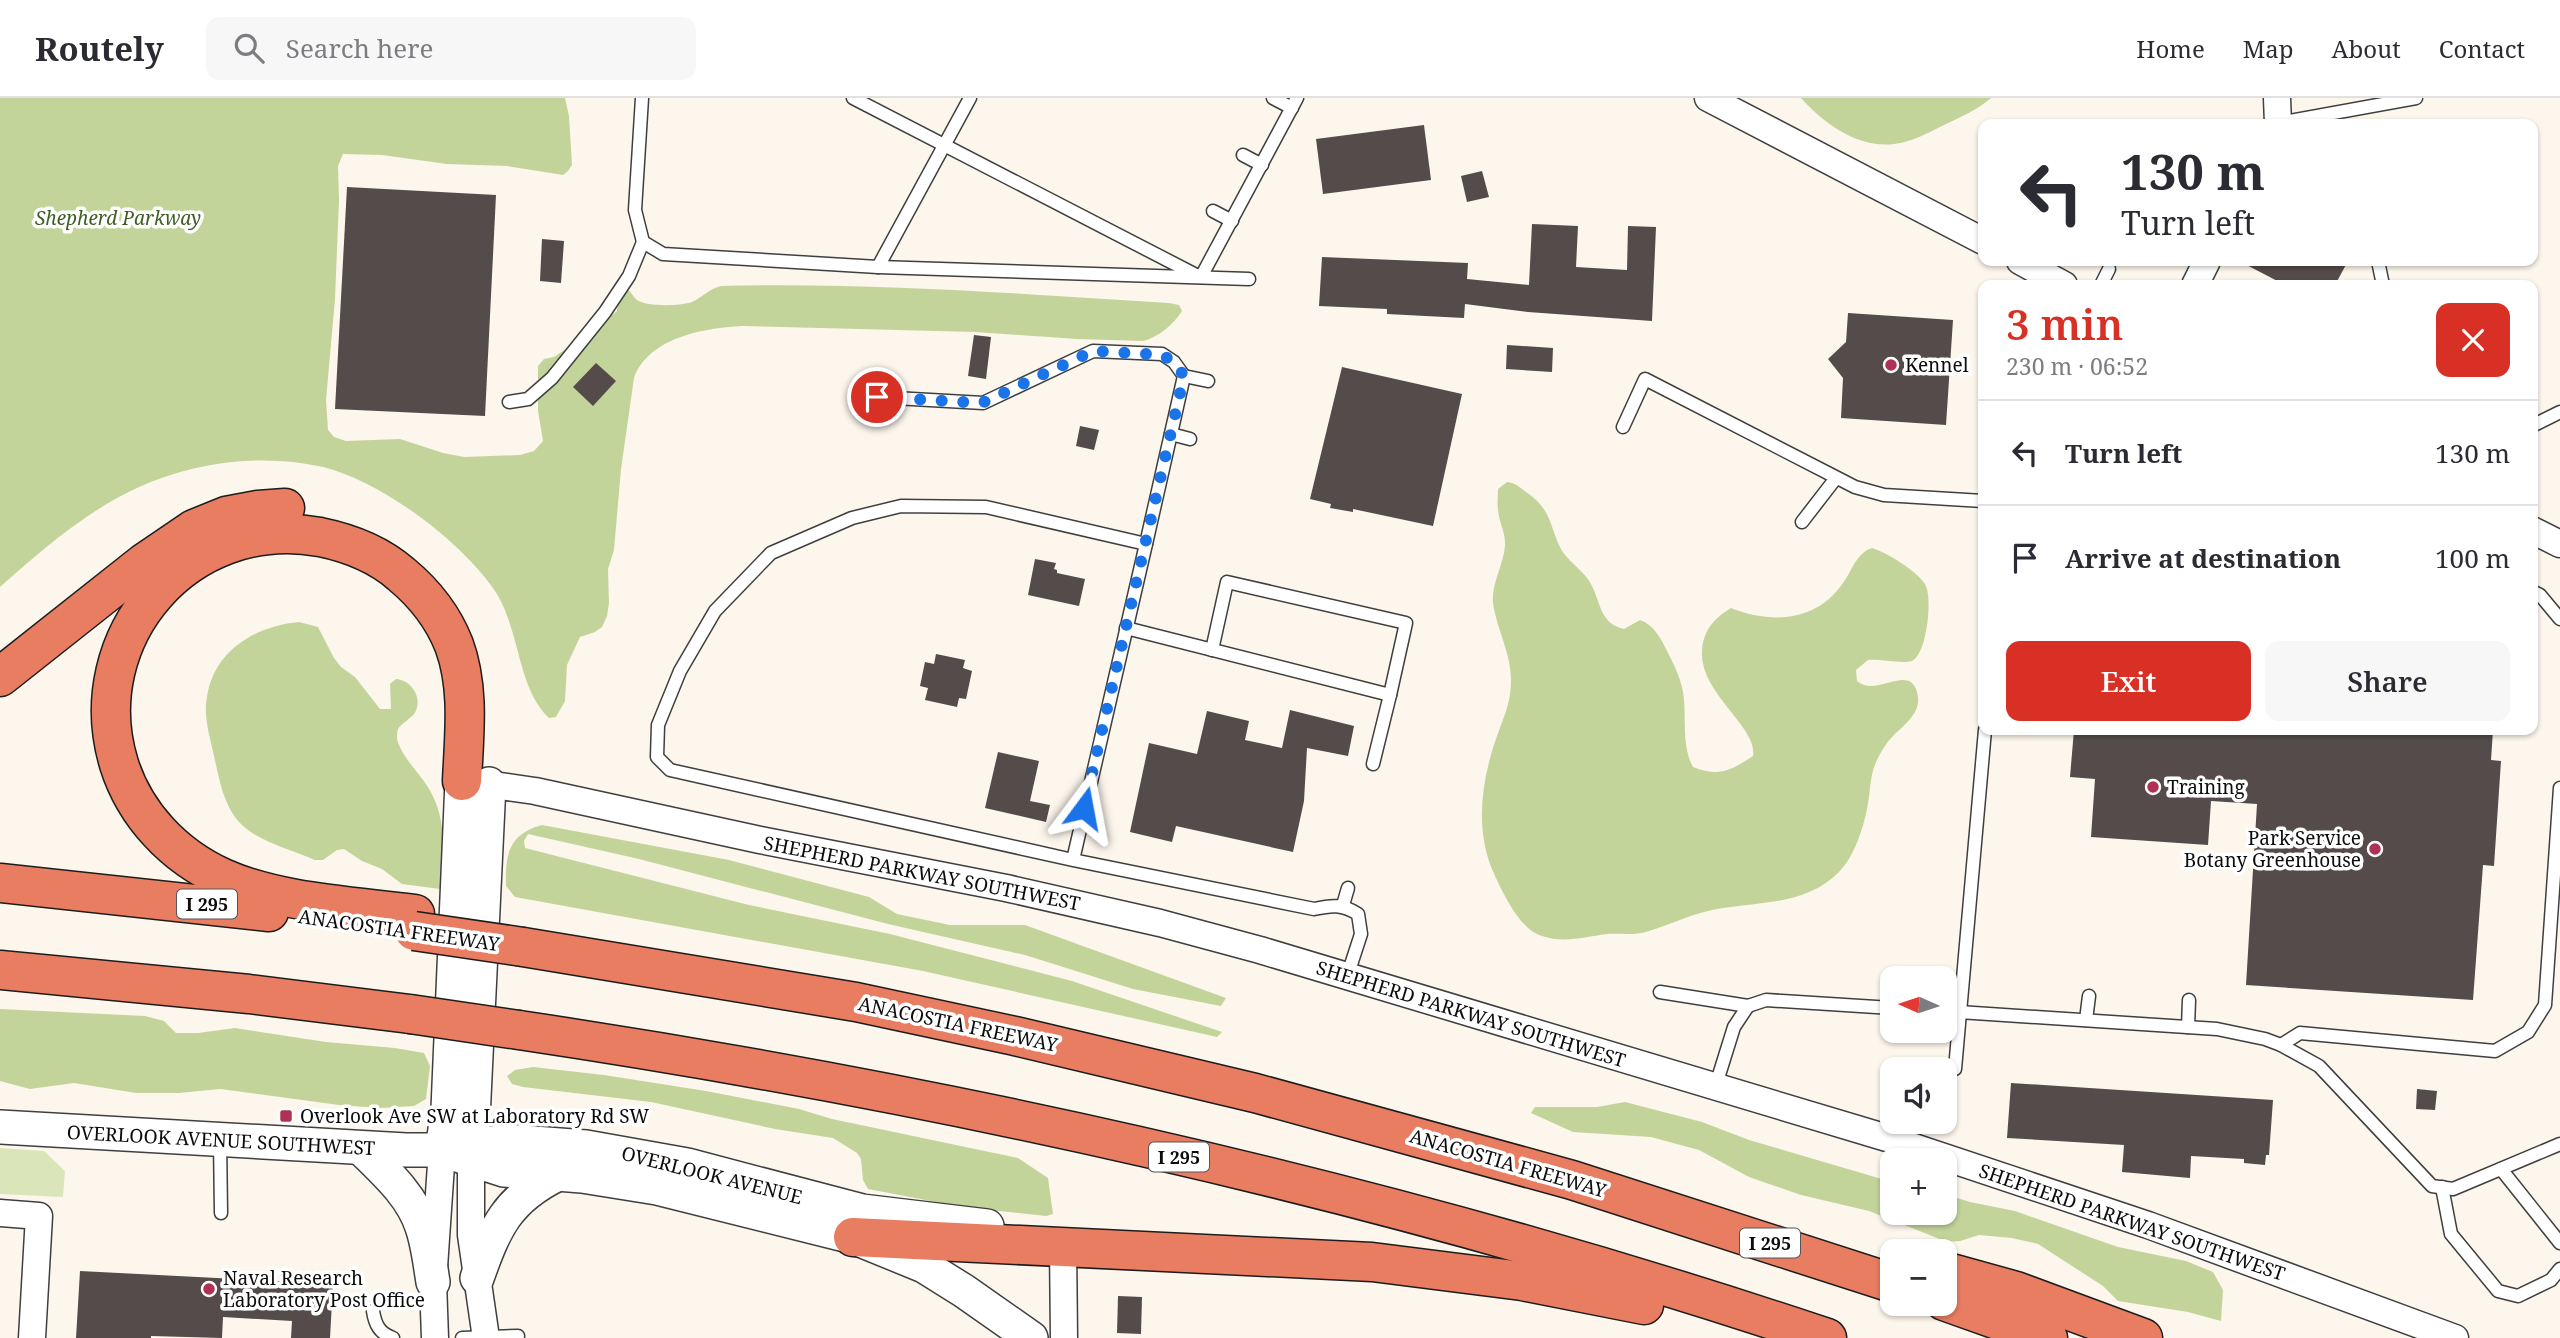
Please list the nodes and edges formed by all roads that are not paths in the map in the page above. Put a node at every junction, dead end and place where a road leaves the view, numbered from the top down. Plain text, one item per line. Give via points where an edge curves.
1 (642, 98) edge
2 (853, 98) edge
3 (970, 98) edge
4 (1273, 98) edge
5 (1708, 98) edge
6 (2416, 98) edge
7 (1295, 103) edge
8 (2351, 110) junction
9 (2278, 115) edge
10 (2353, 119) edge
11 (945, 146) junction
12 (1243, 155) dead end
13 (1262, 165) junction
14 (1213, 211) dead end
15 (1232, 221) junction
16 (1978, 239) edge
17 (643, 242) junction
18 (878, 267) junction
19 (2027, 268) edge
20 (2109, 269) dead end
21 (1201, 277) junction
22 (1249, 279) dead end
23 (2053, 280) edge
24 (2104, 280) edge
25 (1184, 376) junction
26 (1208, 381) dead end
27 (877, 397) dead end
28 (509, 402) dead end
29 (2560, 412) edge
30 (2538, 423) edge
31 (1623, 427) dead end
32 (1171, 435) junction
33 (1190, 439) dead end
34 (1836, 478) junction
35 (1978, 501) edge
36 (1802, 522) dead end
37 (2538, 533) edge
38 (1146, 544) junction
39 (2560, 544) edge
40 (2538, 594) edge
41 (2560, 619) edge
42 (1126, 628) junction
43 (1212, 650) junction
44 (0, 677) edge
45 (1390, 695) junction
46 (1985, 735) edge
47 (1373, 764) dead end
48 (475, 783) junction
49 (2560, 788) edge
50 (1073, 860) junction
51 (0, 883) edge
52 (1348, 888) dead end
53 (1343, 905) junction
54 (414, 923) junction
55 (0, 970) edge
56 (1347, 977) junction
57 (1660, 992) dead end
58 (2089, 996) dead end
59 (2189, 1000) dead end
60 (1748, 1006) junction
61 (1880, 1007) edge
62 (1959, 1012) junction
63 (2086, 1020) junction
64 (2188, 1027) junction
65 (2281, 1045) junction
66 (1956, 1057) edge
67 (1715, 1088) junction
68 (0, 1127) edge
69 (220, 1139) junction
70 (2560, 1144) edge
71 (361, 1148) junction
72 (461, 1152) junction
73 (2501, 1169) junction
74 (558, 1174) junction
75 (2442, 1187) junction
76 (1649, 1204) junction
77 (0, 1213) edge
78 (221, 1213) dead end
79 (853, 1237) junction
80 (2560, 1243) edge
81 (1063, 1245) junction
82 (1880, 1253) edge
83 (2560, 1269) edge
84 (1957, 1275) edge
85 (477, 1278) junction
86 (1880, 1279) edge
87 (433, 1282) junction
88 (2556, 1282) edge
89 (1957, 1306) edge
90 (373, 1311) dead end
91 (518, 1336) dead end
92 (32, 1338) edge
93 (393, 1338) edge
94 (435, 1338) edge
95 (478, 1338) edge
96 (1031, 1338) edge
97 (1064, 1338) edge
98 (1768, 1338) edge
99 (1827, 1338) edge
100 (2048, 1338) edge
101 (2143, 1338) edge
102 (2455, 1338) edge

1 - 17 lane via 635,210
2 - 11 lane
3 - 11 lane
4 - 7 lane
5 - 16 street
6 - 8 lane
7 - 13 lane
8 - 9 lane
8 - 10 lane
11 - 18 lane
11 - 21 lane
12 - 13 lane
13 - 15 lane
14 - 15 lane
15 - 21 lane
17 - 18 lane via 663,254
17 - 28 lane via 629,276 605,312 552,378 528,399
18 - 21 lane
19 - 23 street
20 - 24 lane
21 - 22 lane
25 - 26 lane
25 - 27 lane via 1162,355 1093,351 982,403
25 - 32 lane
29 - 30 lane
31 - 34 lane via 1644,379
32 - 33 lane
32 - 38 lane
34 - 35 lane via 1884,495
34 - 36 lane
37 - 39 street
38 - 42 lane
38 - 50 lane via 986,507 901,506 852,518 771,553 715,611 680,671 658,725 657,757 670,770
40 - 41 lane
42 - 43 lane
42 - 50 lane
43 - 45 lane
43 - 45 lane via 1227,582 1406,623
44 - 48 highway via 194,529 258,510 325,512 370,526 397,541 436,572 462,606 481,644 491,713
45 - 47 lane
46 - 62 lane
48 - 54 highway via 459,661 448,632 432,605 397,570 370,553 309,535 272,534 237,542 202,555 173,575 150,598 132,627 118,660 111,695 112,734 139,807 174,846 210,872 249,888
48 - 56 street, SHEPHERD PARKWAY SOUTHWEST via 535,791 1113,912
48 - 72 street
49 - 65 lane via 2545,1005 2528,1032 2495,1051 2300,1032
50 - 53 lane via 1314,909
51 - 54 highway, ANACOSTIA FREEWAY / I 295
52 - 53 lane
53 - 56 lane via 1358,914 1361,934
54 - 76 highway, ANACOSTIA FREEWAY / I 295, bridge via 523,939 1015,1036 1255,1093
55 - 99 highway, I 295, bridge via 410,1014 616,1044 858,1088 1259,1175 1576,1261
56 - 67 street, SHEPHERD PARKWAY SOUTHWEST
57 - 60 lane
58 - 63 lane
59 - 64 lane
60 - 61 lane via 1766,1000
60 - 67 lane via 1734,1027
62 - 63 lane
62 - 66 lane
63 - 64 lane
64 - 65 lane via 2217,1029
65 - 75 lane via 2319,1066 2432,1186
67 - 102 street, SHEPHERD PARKWAY SOUTHWEST via 2028,1185
68 - 69 street, OVERLOOK AVENUE SOUTHWEST
69 - 71 street, OVERLOOK AVENUE SOUTHWEST
69 - 78 lane
70 - 73 lane
71 - 72 street, OVERLOOK AVENUE SOUTHWEST
71 - 87 street via 393,1180 417,1214
72 - 74 street, OVERLOOK AVENUE via 504,1170
72 - 81 street, OVERLOOK AVENUE via 506,1141 642,1156 841,1207 912,1219 1026,1229
72 - 85 street
72 - 87 street
73 - 75 lane via 2453,1189
73 - 80 lane
74 - 79 street, OVERLOOK AVENUE via 657,1188
74 - 85 street via 527,1193 501,1220
75 - 88 lane via 2451,1234 2498,1291 2518,1296
76 - 82 highway via 1785,1223
76 - 86 highway, ANACOSTIA FREEWAY / I 295
77 - 92 street via 39,1216
79 - 81 highway
79 - 96 street, OVERLOOK AVENUE via 924,1266
81 - 97 street
81 - 98 highway via 1351,1261 1460,1272 1602,1296
83 - 88 lane
84 - 101 highway via 2016,1291
85 - 95 street
87 - 94 street
89 - 100 highway
90 - 93 lane via 377,1326
91 - 95 lane

